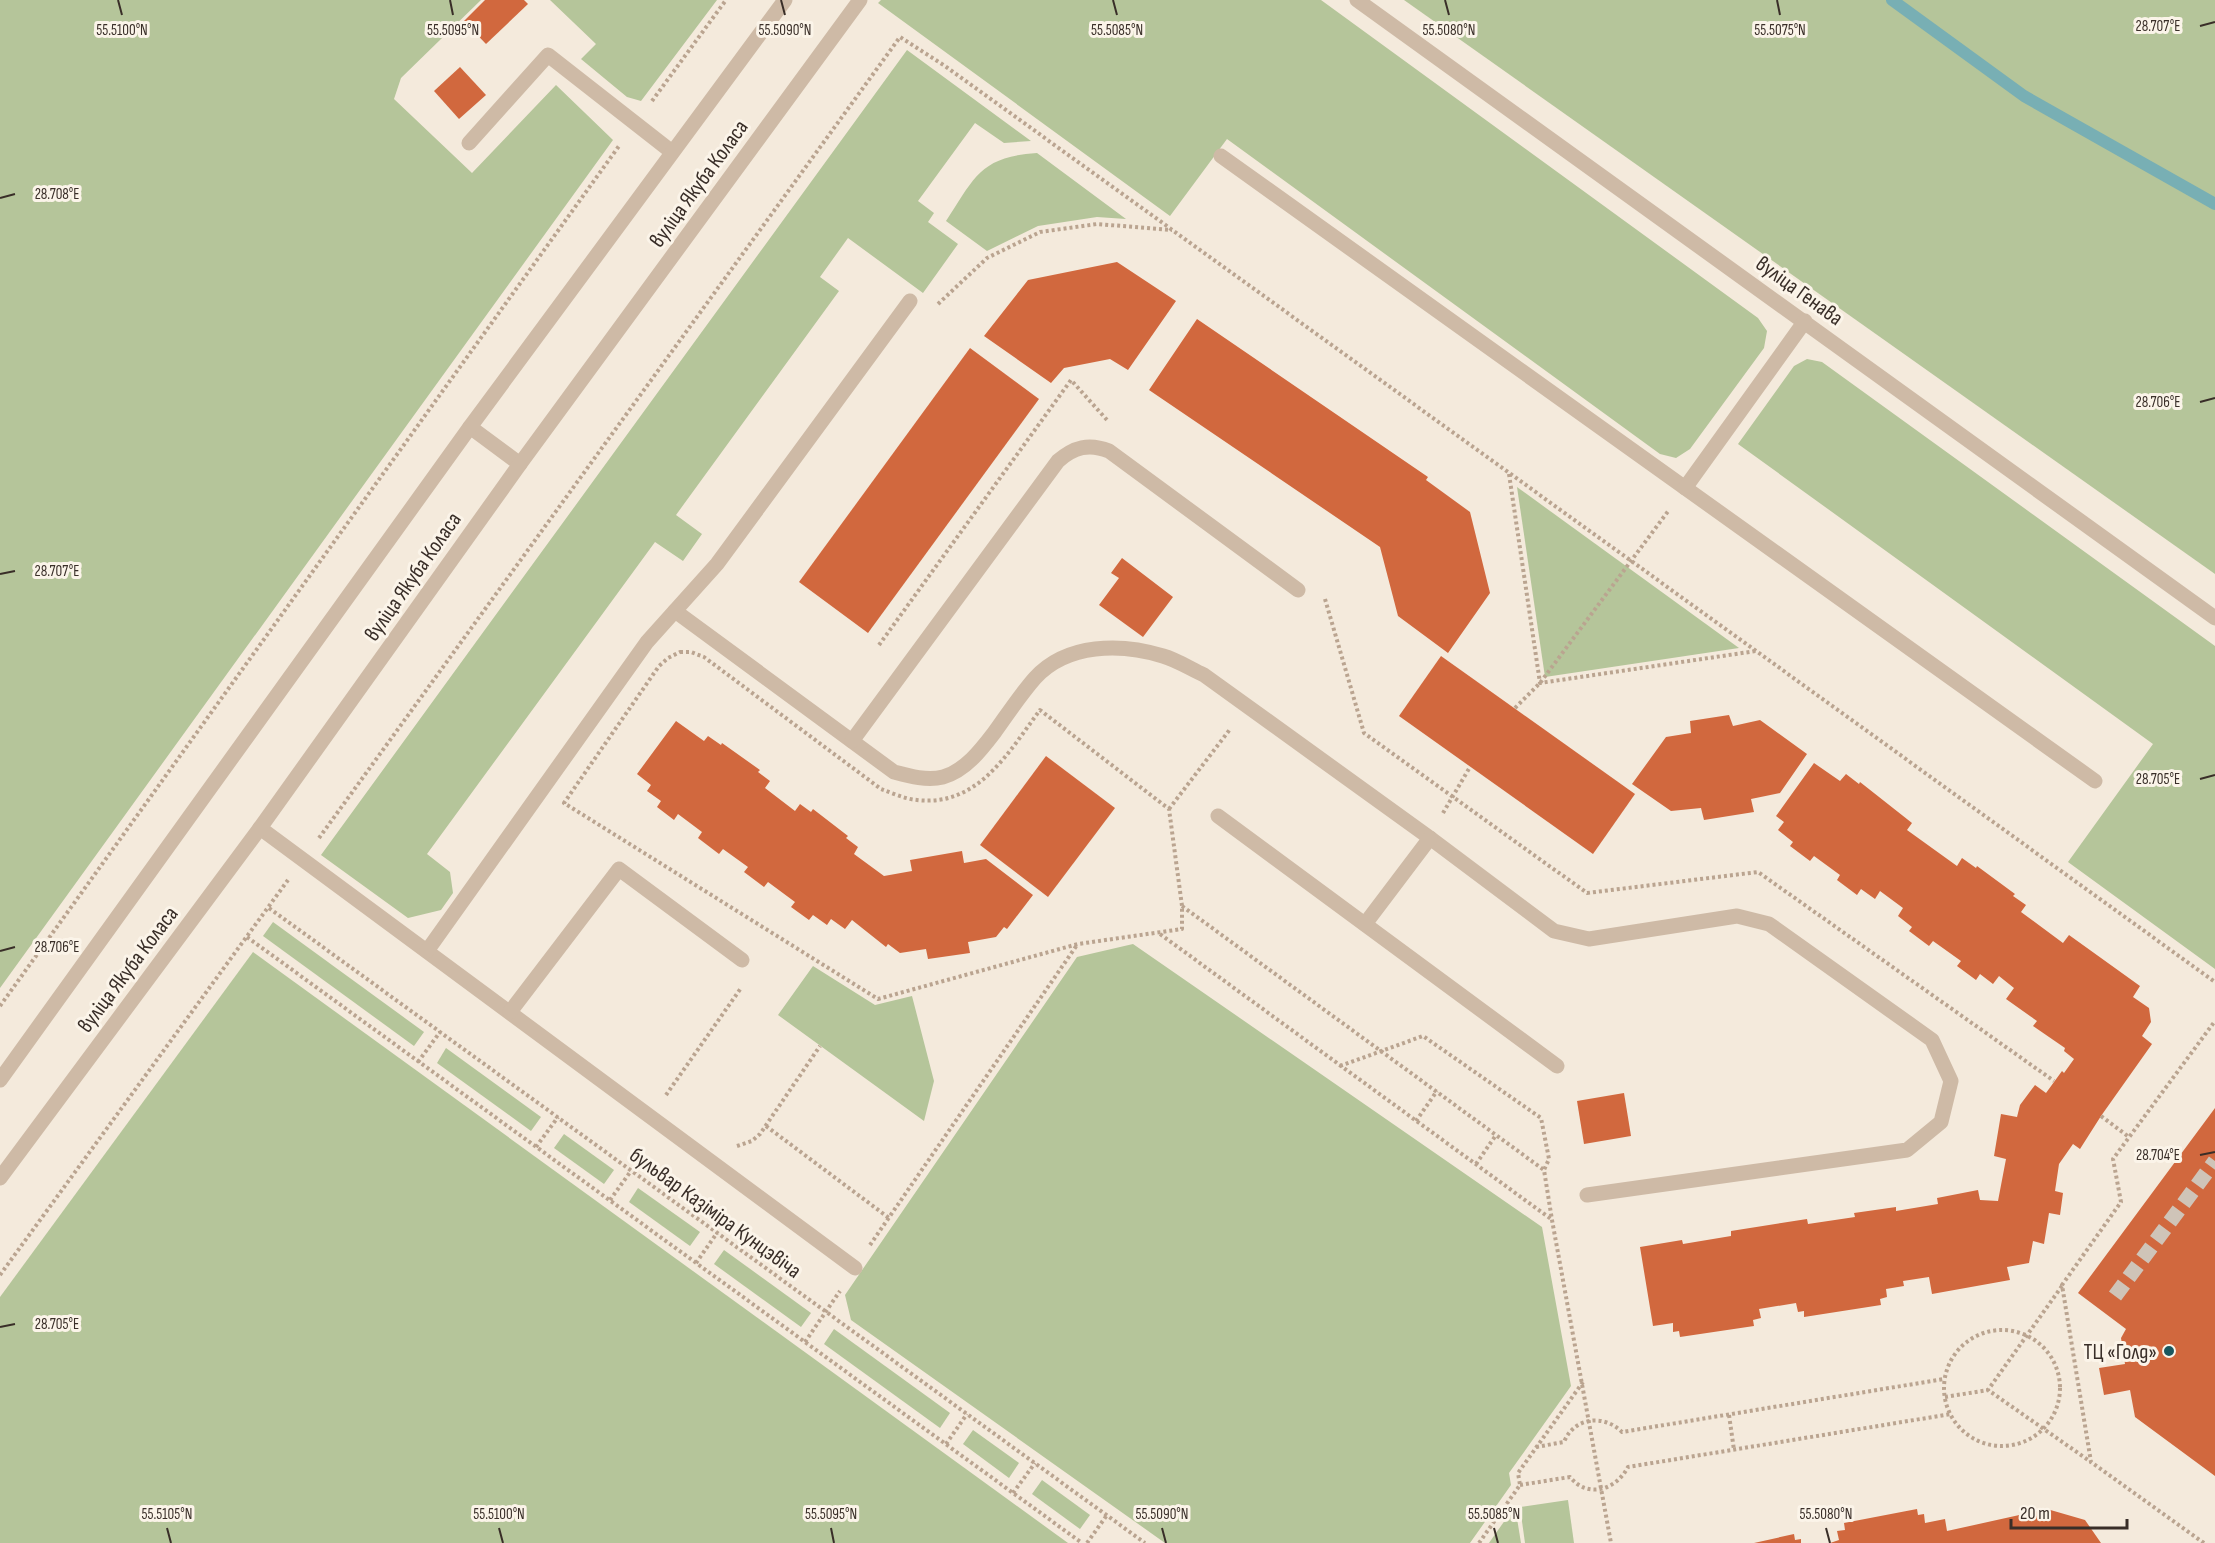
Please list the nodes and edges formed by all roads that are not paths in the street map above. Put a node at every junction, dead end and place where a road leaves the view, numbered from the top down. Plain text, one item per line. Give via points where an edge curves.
1 (785, 0) edge
2 (860, 0) edge
3 (1358, 0) edge
4 (470, 143) dead end
5 (672, 152) junction
6 (1221, 156) dead end
7 (910, 302) dead end
8 (1805, 321) junction
9 (470, 427) junction
10 (520, 464) junction
11 (1685, 488) junction
12 (1298, 590) dead end
13 (675, 611) junction
14 (2215, 618) edge
15 (852, 741) junction
16 (2096, 781) dead end
17 (1218, 816) dead end
18 (260, 828) junction
19 (1430, 838) junction
20 (1365, 924) junction
21 (427, 951) junction
22 (742, 960) dead end
23 (510, 1012) junction
24 (1557, 1066) dead end
25 (0, 1080) edge
26 (0, 1178) edge
27 (1587, 1195) dead end
28 (855, 1268) road end

1 - 5 street, вуліца Якуба Коласа
2 - 10 street, вуліца Якуба Коласа
3 - 8 street, вуліца Генава
4 - 5 street via 548,55
5 - 9 street, вуліца Якуба Коласа
6 - 11 street
7 - 13 street via 717,564
8 - 11 street
8 - 14 street, вуліца Генава
9 - 10 street
9 - 25 street, вуліца Якуба Коласа
10 - 18 street, вуліца Якуба Коласа
11 - 16 street
12 - 15 street via 1109,451 1096,446 1068,452
13 - 15 street
13 - 21 street via 647,642
15 - 19 street via 894,772 918,778 943,777 965,765 982,748 1036,677 1062,657 1092,649 1126,649 1164,656 1204,675
17 - 20 street
18 - 21 street
18 - 26 street, вуліца Якуба Коласа
19 - 20 street
19 - 27 street via 1554,931 1589,939 1737,916 1769,924 1932,1040 1951,1081 1941,1122 1907,1150
20 - 24 street
21 - 23 street
22 - 23 street via 619,869
23 - 28 street

